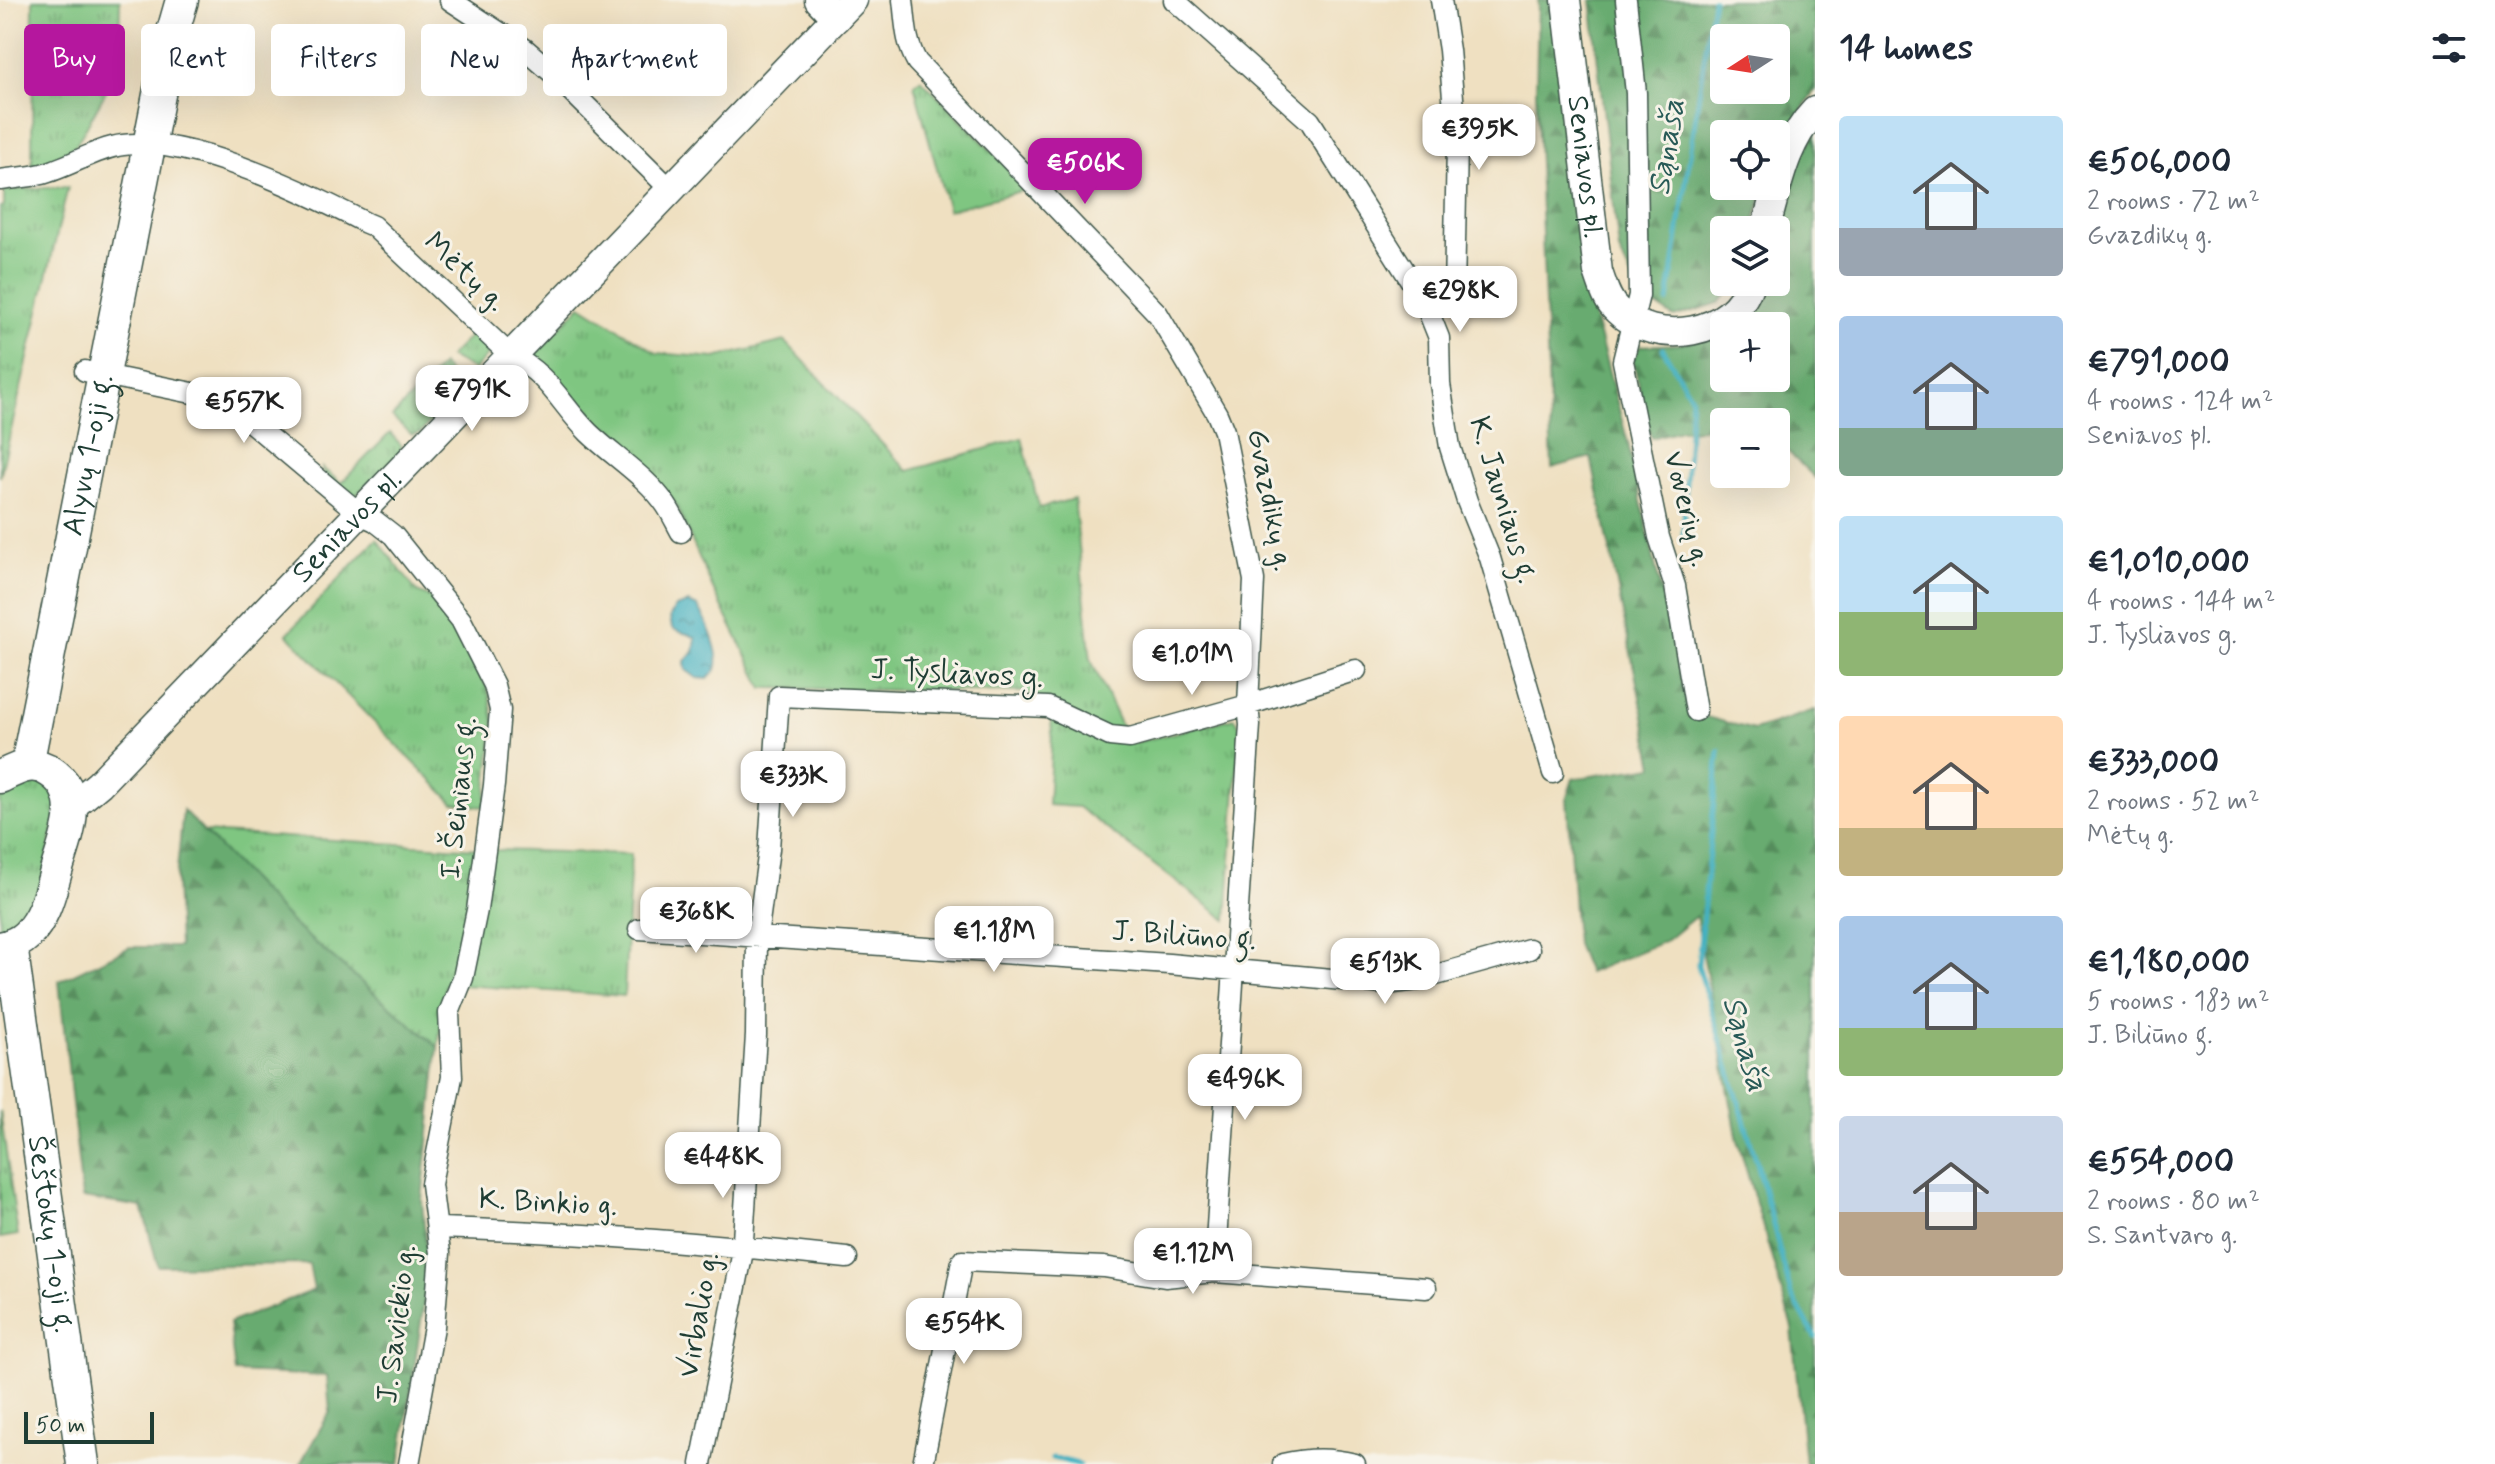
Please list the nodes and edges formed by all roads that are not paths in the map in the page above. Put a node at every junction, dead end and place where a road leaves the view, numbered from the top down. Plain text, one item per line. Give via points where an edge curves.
1 (182, 0) edge
2 (450, 0) edge
3 (903, 0) edge
4 (1174, 0) edge
5 (1441, 0) edge
6 (1566, 0) edge
7 (1626, 0) edge
8 (836, 6) edge
9 (1815, 111) edge
10 (149, 145) junction
11 (0, 180) edge
12 (671, 190) junction
13 (1769, 216) edge
14 (1745, 296) edge
15 (1425, 303) junction
16 (1631, 321) junction
17 (510, 355) junction
18 (94, 373) junction
19 (360, 514) junction
20 (681, 532) dead end
21 (1356, 670) dead end
22 (1248, 705) junction
23 (1696, 711) dead end
24 (14, 771) edge
25 (1553, 773) dead end
26 (71, 807) junction
27 (477, 910) joint
28 (639, 929) dead end
29 (757, 937) junction
30 (6, 946) edge
31 (1529, 949) dead end
32 (1234, 969) junction
33 (438, 1228) junction
34 (742, 1246) junction
35 (847, 1258) dead end
36 (1214, 1272) junction
37 (1426, 1288) dead end
38 (83, 1464) edge
39 (409, 1464) edge
40 (701, 1464) edge
41 (923, 1464) edge
42 (1283, 1464) edge
43 (1355, 1464) edge

1 - 10 main road, Alyvų 1-oji g.
2 - 12 street via 525,49
3 - 22 street, Gvazdikų g. via 905,35 917,62 1158,314 1217,414 1254,580
4 - 15 street, K. Jauniaus g. via 1310,121
5 - 15 street via 1457,145 1454,292
6 - 16 main road, Seniavos pl. via 1598,272 1609,300
7 - 16 street, Voverių g. via 1637,132 1639,295
8 - 12 main road, Seniavos pl.
9 - 13 main road via 1796,135
10 - 11 street, Mėtų g. via 122,145 43,173
10 - 17 street, Mėtų g. via 270,177 373,226
10 - 18 main road, Alyvų 1-oji g.
12 - 17 main road, Seniavos pl.
14 - 16 main road via 1707,326 1681,333
15 - 25 street, K. Jauniaus g. via 1439,338 1450,447 1490,558
16 - 23 street, Voverių g. via 1623,361 1659,537 1675,586
17 - 19 main road, Seniavos pl.
17 - 20 street, Mėtų g. via 548,381 588,432 665,504
18 - 19 street, I. Šeiniaus g. via 202,395 242,415
18 - 24 main road, Alyvų 1-oji g.
19 - 26 main road, Seniavos pl.
19 - 27 street, I. Šeiniaus g. via 393,535 441,593 494,685 500,729
21 - 22 street, J. Tysliavos g.
22 - 29 street, J. Tysliavos g. via 1130,738 1110,736 1048,707 779,696
22 - 32 street, Gvazdikų g.
24 - 26 main road via 42,766 61,779
26 - 30 main road via 41,915 26,936
27 - 33 street, J. Savickio g. via 463,978 449,1013 452,1077 431,1184
28 - 29 street, J. Biliūno g.
29 - 32 street, J. Biliūno g.
29 - 34 street, Virbalio g.
30 - 38 main road, Šeštokų 1-oji g.
31 - 32 street, J. Biliūno g. via 1386,984
32 - 36 street, Gvazdikų g.
33 - 34 street, K. Binkio g.
33 - 39 street, J. Savickio g. via 434,1327
34 - 35 street, K. Binkio g.
34 - 40 street, Virbalio g.
36 - 37 street
36 - 41 street via 1165,1277 1104,1267 962,1261
42 - 43 street

